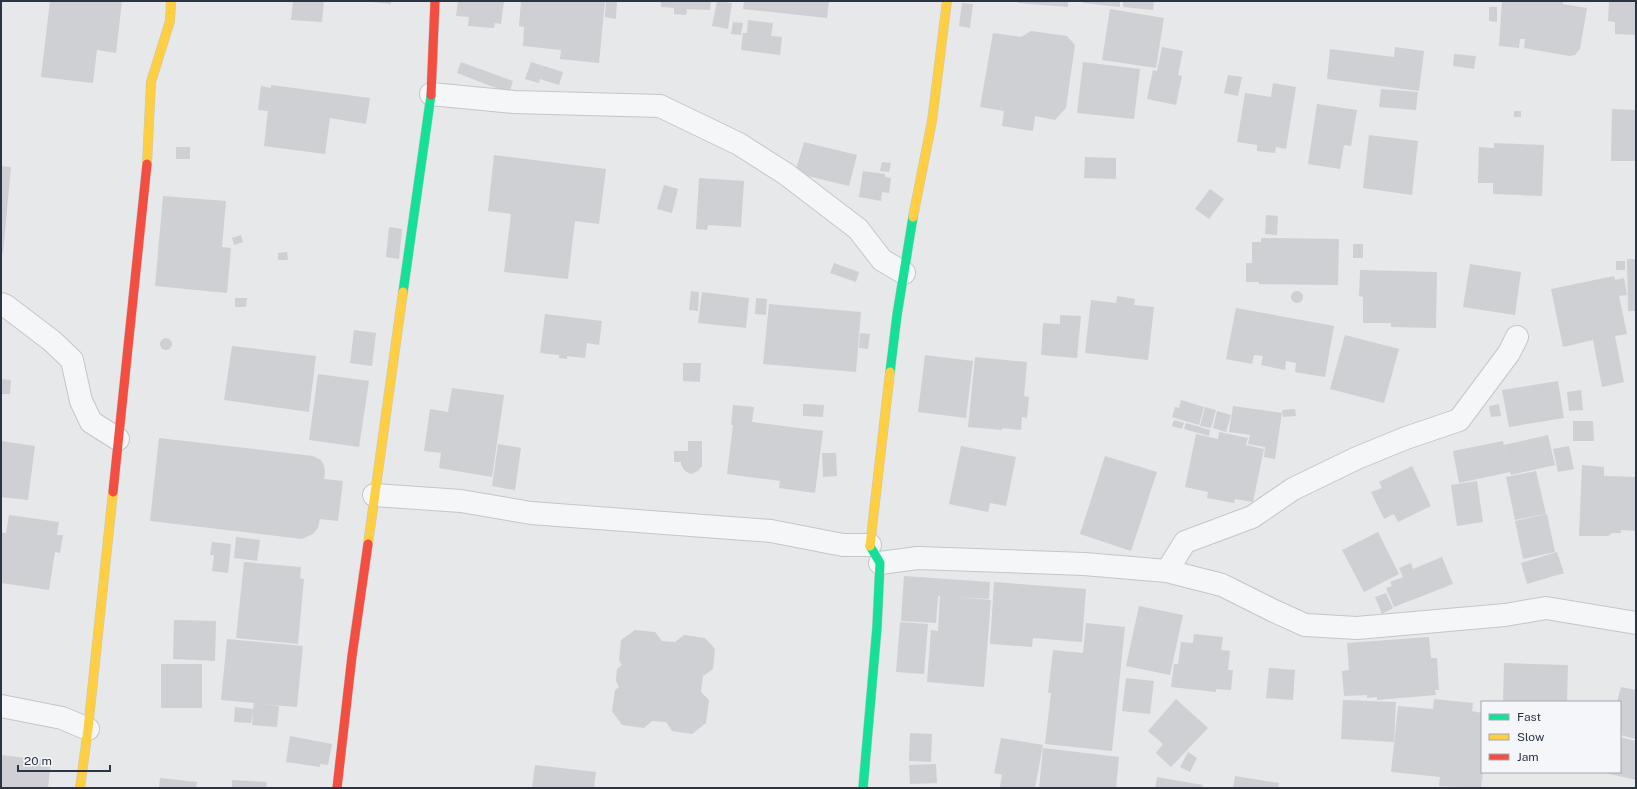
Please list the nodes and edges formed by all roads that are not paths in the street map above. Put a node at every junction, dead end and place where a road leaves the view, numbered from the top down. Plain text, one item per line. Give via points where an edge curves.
1 (171, 1) edge
2 (435, 1) edge
3 (947, 1) edge
4 (432, 94) junction
5 (904, 273) junction
6 (1, 304) edge
7 (1517, 337) dead end
8 (118, 439) junction
9 (374, 495) junction
10 (875, 554) junction
11 (1167, 571) junction
12 (1636, 624) edge
13 (1, 706) edge
14 (88, 729) junction
15 (80, 788) edge
16 (337, 788) edge
17 (863, 788) edge

1 - 8 street via 170,21 151,82 147,161
2 - 4 street
3 - 5 street via 932,121
4 - 5 street via 514,102 660,106 739,144 786,174 858,229 882,260
4 - 9 street
5 - 10 street via 883,423
6 - 8 street via 52,341 72,360 81,402 91,422
7 - 11 street via 1509,353 1459,420 1357,458 1293,489 1252,517 1185,542
8 - 14 street
9 - 10 street via 461,501 532,513 771,531 843,544
9 - 16 street
10 - 11 street via 1084,564
10 - 17 street via 877,627
11 - 12 street via 1222,585 1274,612 1306,625 1357,628 1506,615 1546,608
13 - 14 street via 62,718
14 - 15 street

